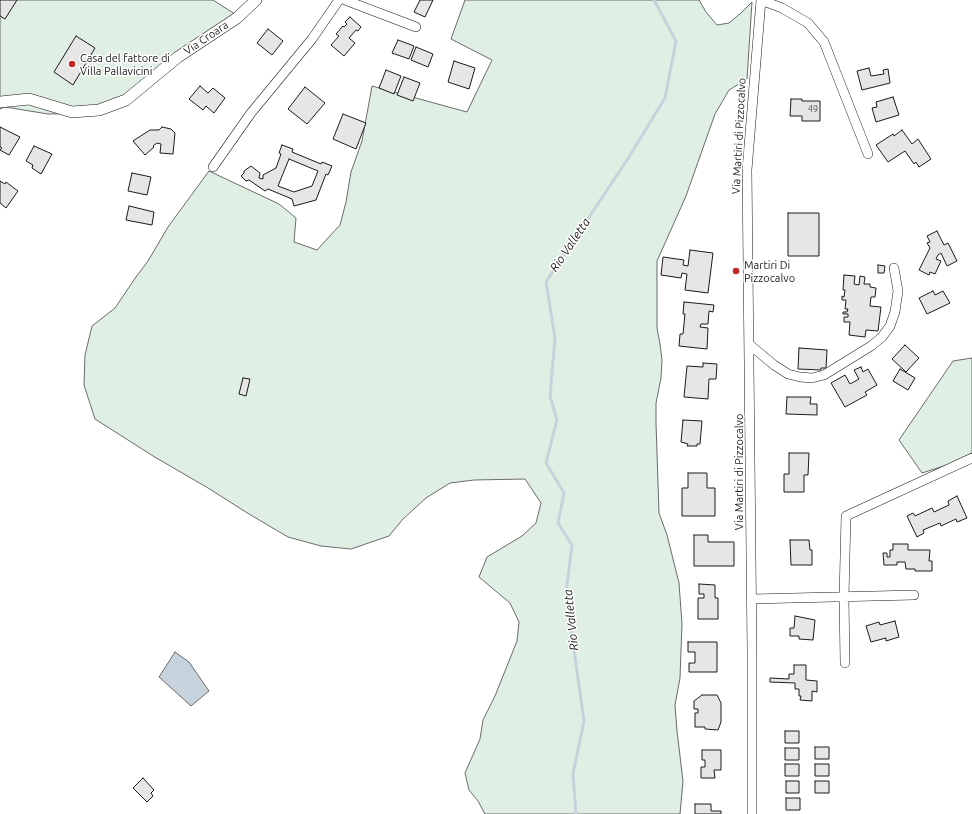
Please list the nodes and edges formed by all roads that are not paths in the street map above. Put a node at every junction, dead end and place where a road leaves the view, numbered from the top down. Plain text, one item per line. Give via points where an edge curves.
1 (256, 0) edge
2 (339, 0) edge
3 (345, 0) edge
4 (761, 0) edge
5 (416, 27) dead end
6 (0, 102) edge
7 (868, 154) dead end
8 (213, 167) dead end
9 (894, 268) dead end
10 (750, 345) junction
11 (972, 458) edge
12 (914, 595) dead end
13 (844, 597) junction
14 (752, 599) junction
15 (845, 663) dead end
16 (752, 814) edge

1 - 6 street, Via Croara via 237,18 178,57 126,100 99,110 72,112 29,99
2 - 8 street via 312,39 251,113
3 - 5 street
4 - 7 street, Via Martiri di Pizzocalvo via 782,8 808,23 824,42
4 - 10 street, Via Martiri di Pizzocalvo via 747,170
9 - 10 street via 898,291 890,326 871,346 824,375 800,378 788,374
10 - 14 street, Via Martiri di Pizzocalvo
11 - 13 street via 846,516
12 - 13 street
13 - 14 street
13 - 15 street
14 - 16 street, Via Martiri di Pizzocalvo

